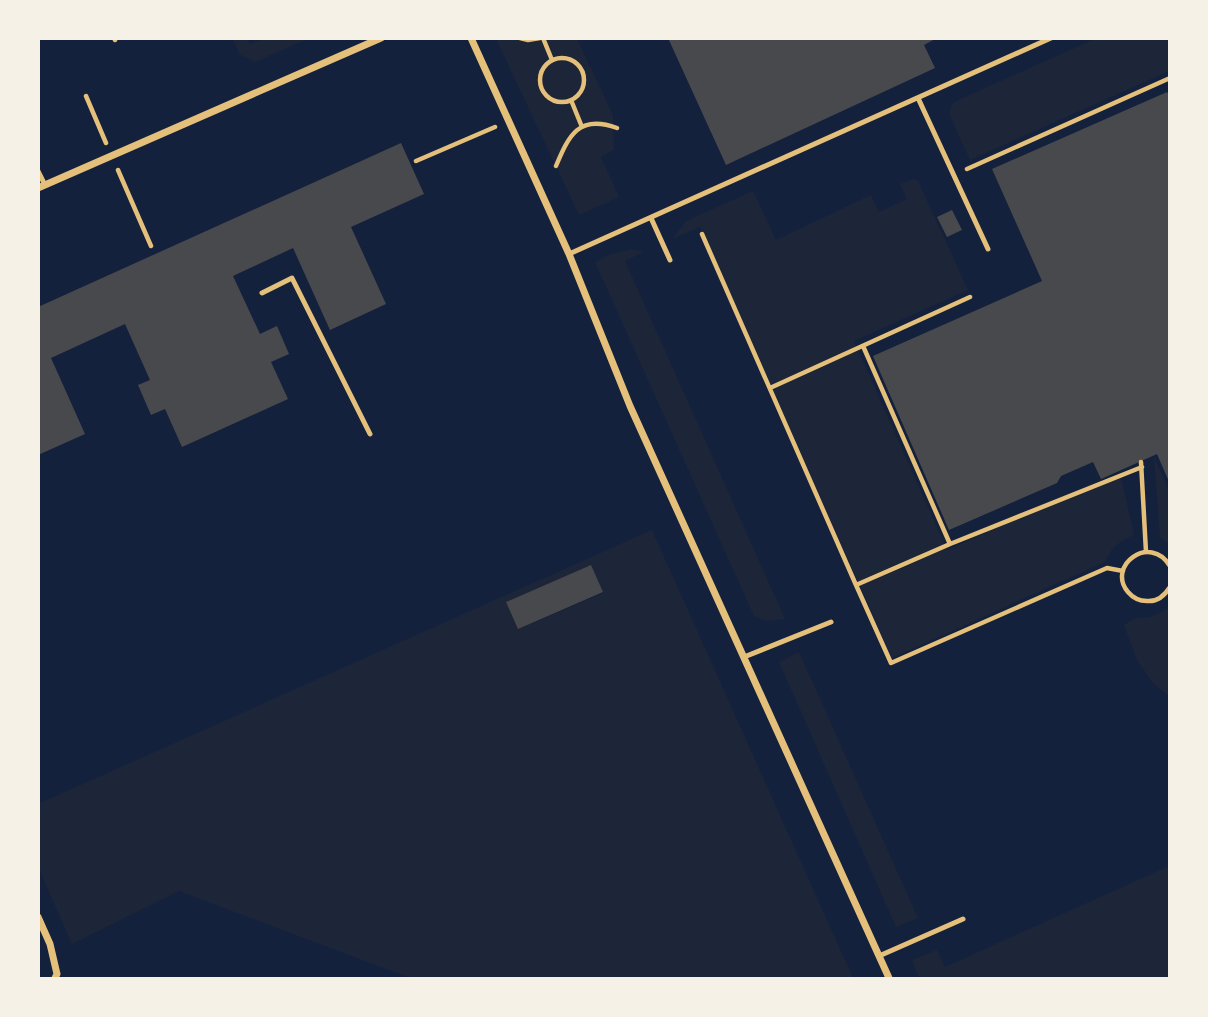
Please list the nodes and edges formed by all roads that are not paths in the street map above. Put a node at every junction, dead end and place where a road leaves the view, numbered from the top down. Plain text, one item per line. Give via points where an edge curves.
1 (381, 38) edge
2 (471, 38) edge
3 (1051, 38) edge
4 (918, 98) junction
5 (38, 171) edge
6 (42, 187) edge
7 (651, 218) junction
8 (988, 249) dead end
9 (569, 254) junction
10 (670, 260) dead end
11 (262, 293) dead end
12 (370, 434) dead end
13 (831, 622) dead end
14 (744, 657) junction
15 (38, 917) edge
16 (963, 919) dead end
17 (879, 956) junction
18 (55, 978) edge
19 (889, 978) edge

1 - 6 street
2 - 9 street
3 - 4 lane
4 - 7 lane
4 - 8 lane
5 - 6 lane
7 - 9 lane
7 - 10 lane
9 - 14 street via 630,406
11 - 12 lane via 292,278
13 - 14 lane
14 - 17 street
15 - 18 street via 50,944
16 - 17 lane
17 - 19 street

